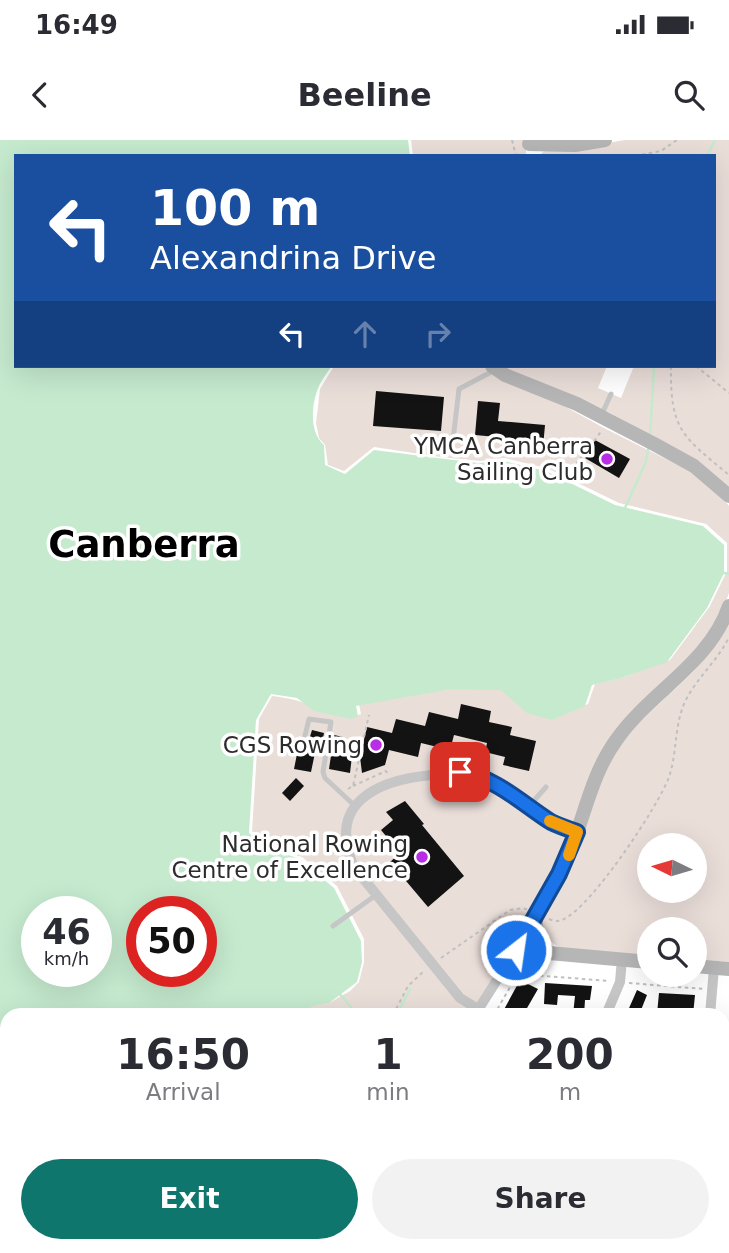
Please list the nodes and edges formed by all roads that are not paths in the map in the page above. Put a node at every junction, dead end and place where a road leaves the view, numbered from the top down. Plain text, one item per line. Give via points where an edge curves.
1 (605, 140) edge
2 (529, 147) edge
3 (493, 368) edge
4 (611, 394) dead end
5 (601, 416) junction
6 (453, 449) dead end
7 (729, 496) edge
8 (729, 606) edge
9 (303, 744) dead end
10 (546, 787) dead end
11 (354, 805) junction
12 (529, 806) junction
13 (577, 832) junction
14 (376, 895) junction
15 (535, 918) junction
16 (333, 926) dead end
17 (523, 950) junction
18 (548, 953) junction
19 (622, 959) junction
20 (637, 961) edge
21 (722, 968) edge
22 (471, 1008) edge
23 (479, 1008) edge
24 (609, 1008) edge
25 (712, 1008) edge
26 (61, 1253) edge
27 (145, 1253) edge

1 - 2 main road
3 - 5 main road
3 - 6 lane via 459,389
4 - 5 lane
5 - 7 main road via 694,466
8 - 13 main road via 711,641 691,666 617,739 600,766
9 - 11 lane via 309,719 331,722 323,772
10 - 12 lane
11 - 12 street via 388,783 460,772 489,780
11 - 14 street via 346,849
12 - 13 street via 553,823
13 - 15 main road
14 - 16 lane
14 - 22 street
15 - 17 main road
15 - 18 main road via 538,939
17 - 18 main road
17 - 23 street
18 - 19 main road
19 - 20 main road
19 - 24 street via 620,982
21 - 25 street
26 - 27 street

